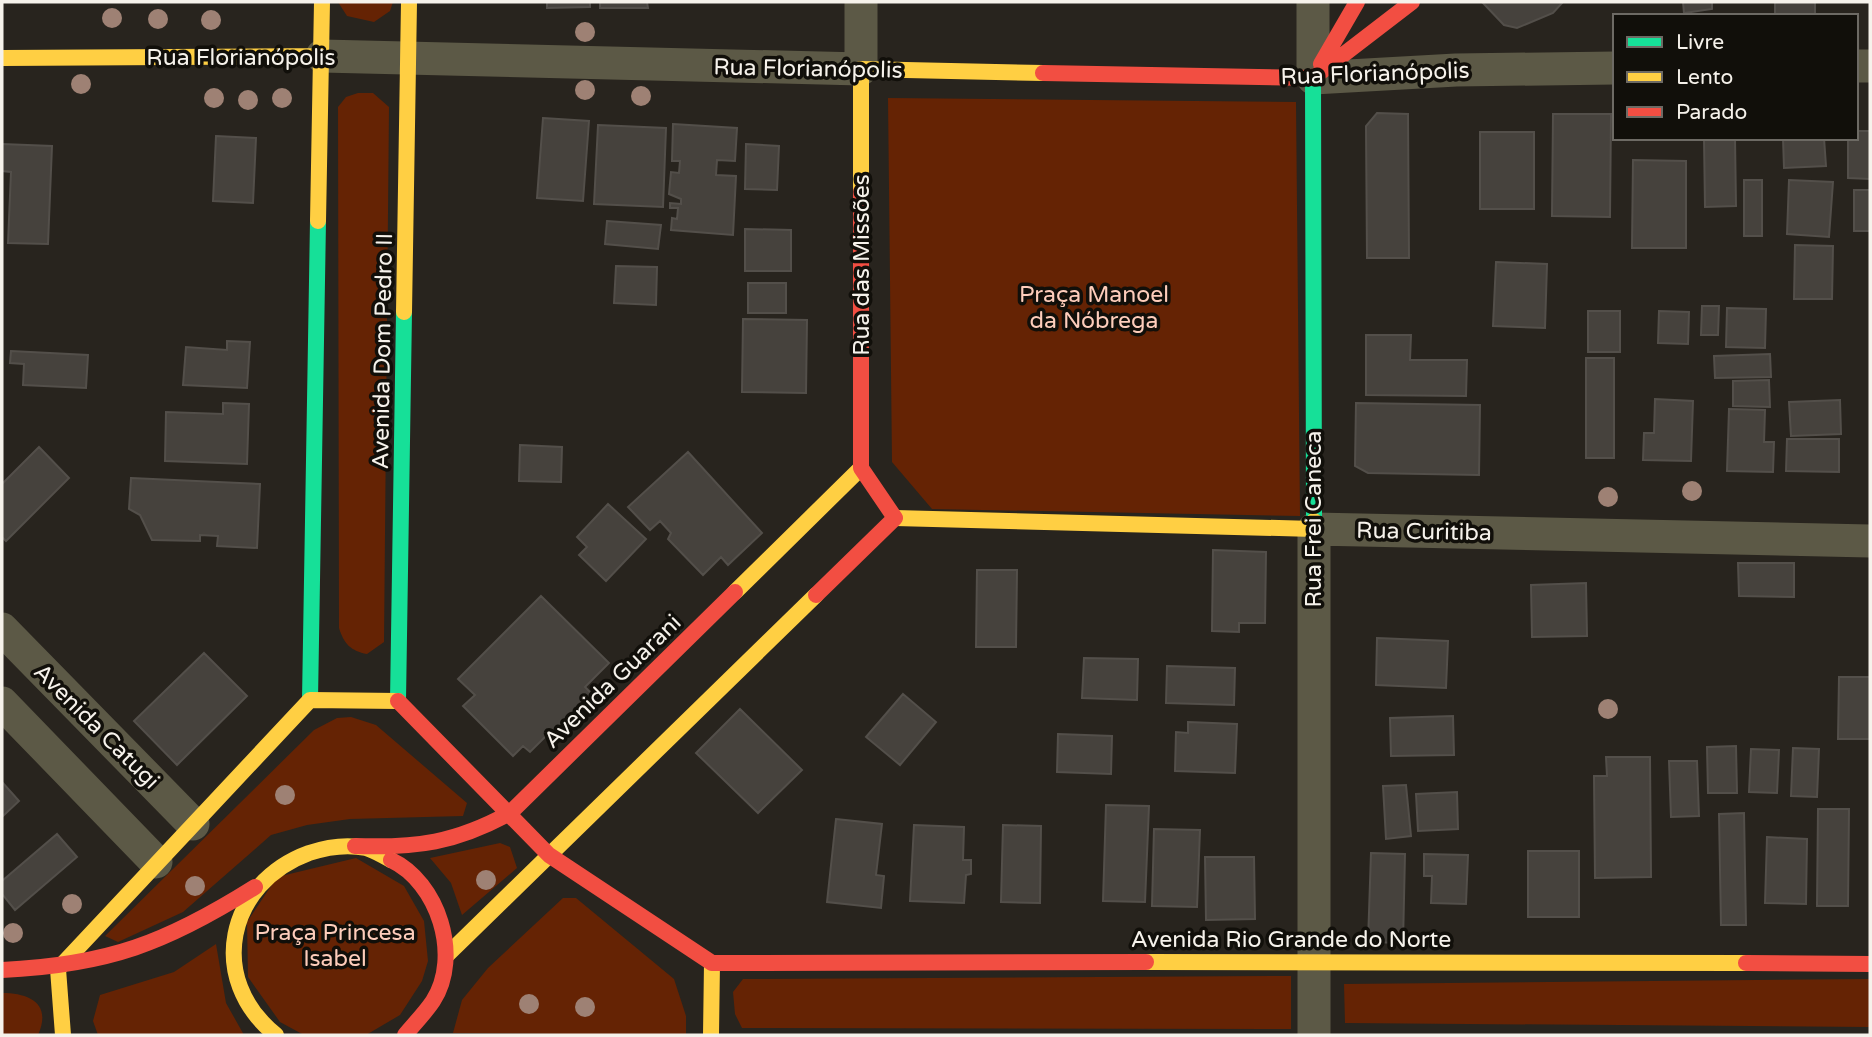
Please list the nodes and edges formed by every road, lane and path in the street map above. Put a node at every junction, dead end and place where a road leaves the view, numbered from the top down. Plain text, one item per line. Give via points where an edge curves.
1 (323, 2) edge
2 (410, 2) edge
3 (861, 2) edge
4 (1313, 2) edge
5 (1357, 2) edge
6 (1412, 2) edge
7 (322, 56) junction
8 (2, 58) edge
9 (410, 58) junction
10 (1613, 68) edge
11 (861, 69) junction
12 (1313, 78) junction
13 (861, 468) junction
14 (895, 518) junction
15 (1314, 529) junction
16 (1870, 541) edge
17 (2, 629) edge
18 (310, 700) junction
19 (398, 701) junction
20 (2, 703) edge
21 (510, 813) junction
22 (193, 824) junction
23 (355, 846) junction
24 (548, 855) junction
25 (156, 862) junction
26 (255, 887) junction
27 (447, 955) junction
28 (1312, 961) junction
29 (712, 963) junction
30 (1870, 964) edge
31 (58, 970) junction
32 (2, 971) edge
33 (63, 1035) edge
34 (276, 1035) edge
35 (405, 1035) edge
36 (711, 1035) edge
37 (1314, 1035) edge

1 - 7 street
2 - 9 street, Avenida Dom Pedro II
3 - 11 street, Rua das Missões
4 - 12 street, Rua Frei Caneca
5 - 12 street
6 - 12 street
7 - 8 street, Rua Florianópolis
7 - 9 street, Rua Florianópolis
7 - 18 street
9 - 11 street, Rua Florianópolis
9 - 19 street, Avenida Dom Pedro II
10 - 12 street, Rua Florianópolis
11 - 12 street, Rua Florianópolis
11 - 13 street, Rua das Missões
12 - 15 street, Rua Frei Caneca
13 - 14 street
13 - 21 street, Avenida Guarani
14 - 15 street, Rua Curitiba
14 - 24 street
15 - 16 street, Rua Curitiba
15 - 28 street, Rua Frei Caneca
17 - 22 street, Avenida Catugi
18 - 19 street
18 - 22 street
19 - 21 street
20 - 25 street
21 - 23 street, Avenida Guarani via 472,835 420,848
21 - 24 street
22 - 25 street
23 - 26 street, Avenida Guarani via 327,846 300,853 275,867
23 - 27 street via 385,855 411,872 431,896 443,924
24 - 27 street
24 - 29 street
25 - 31 street
26 - 31 street via 194,927 151,946
26 - 34 street via 240,914 233,945 236,976 247,1005
27 - 35 street via 440,990 422,1020
28 - 29 street, Avenida Rio Grande do Norte
28 - 30 street, Avenida Rio Grande do Norte
28 - 37 street, Rua Frei Caneca
29 - 36 street
31 - 32 street
31 - 33 street

